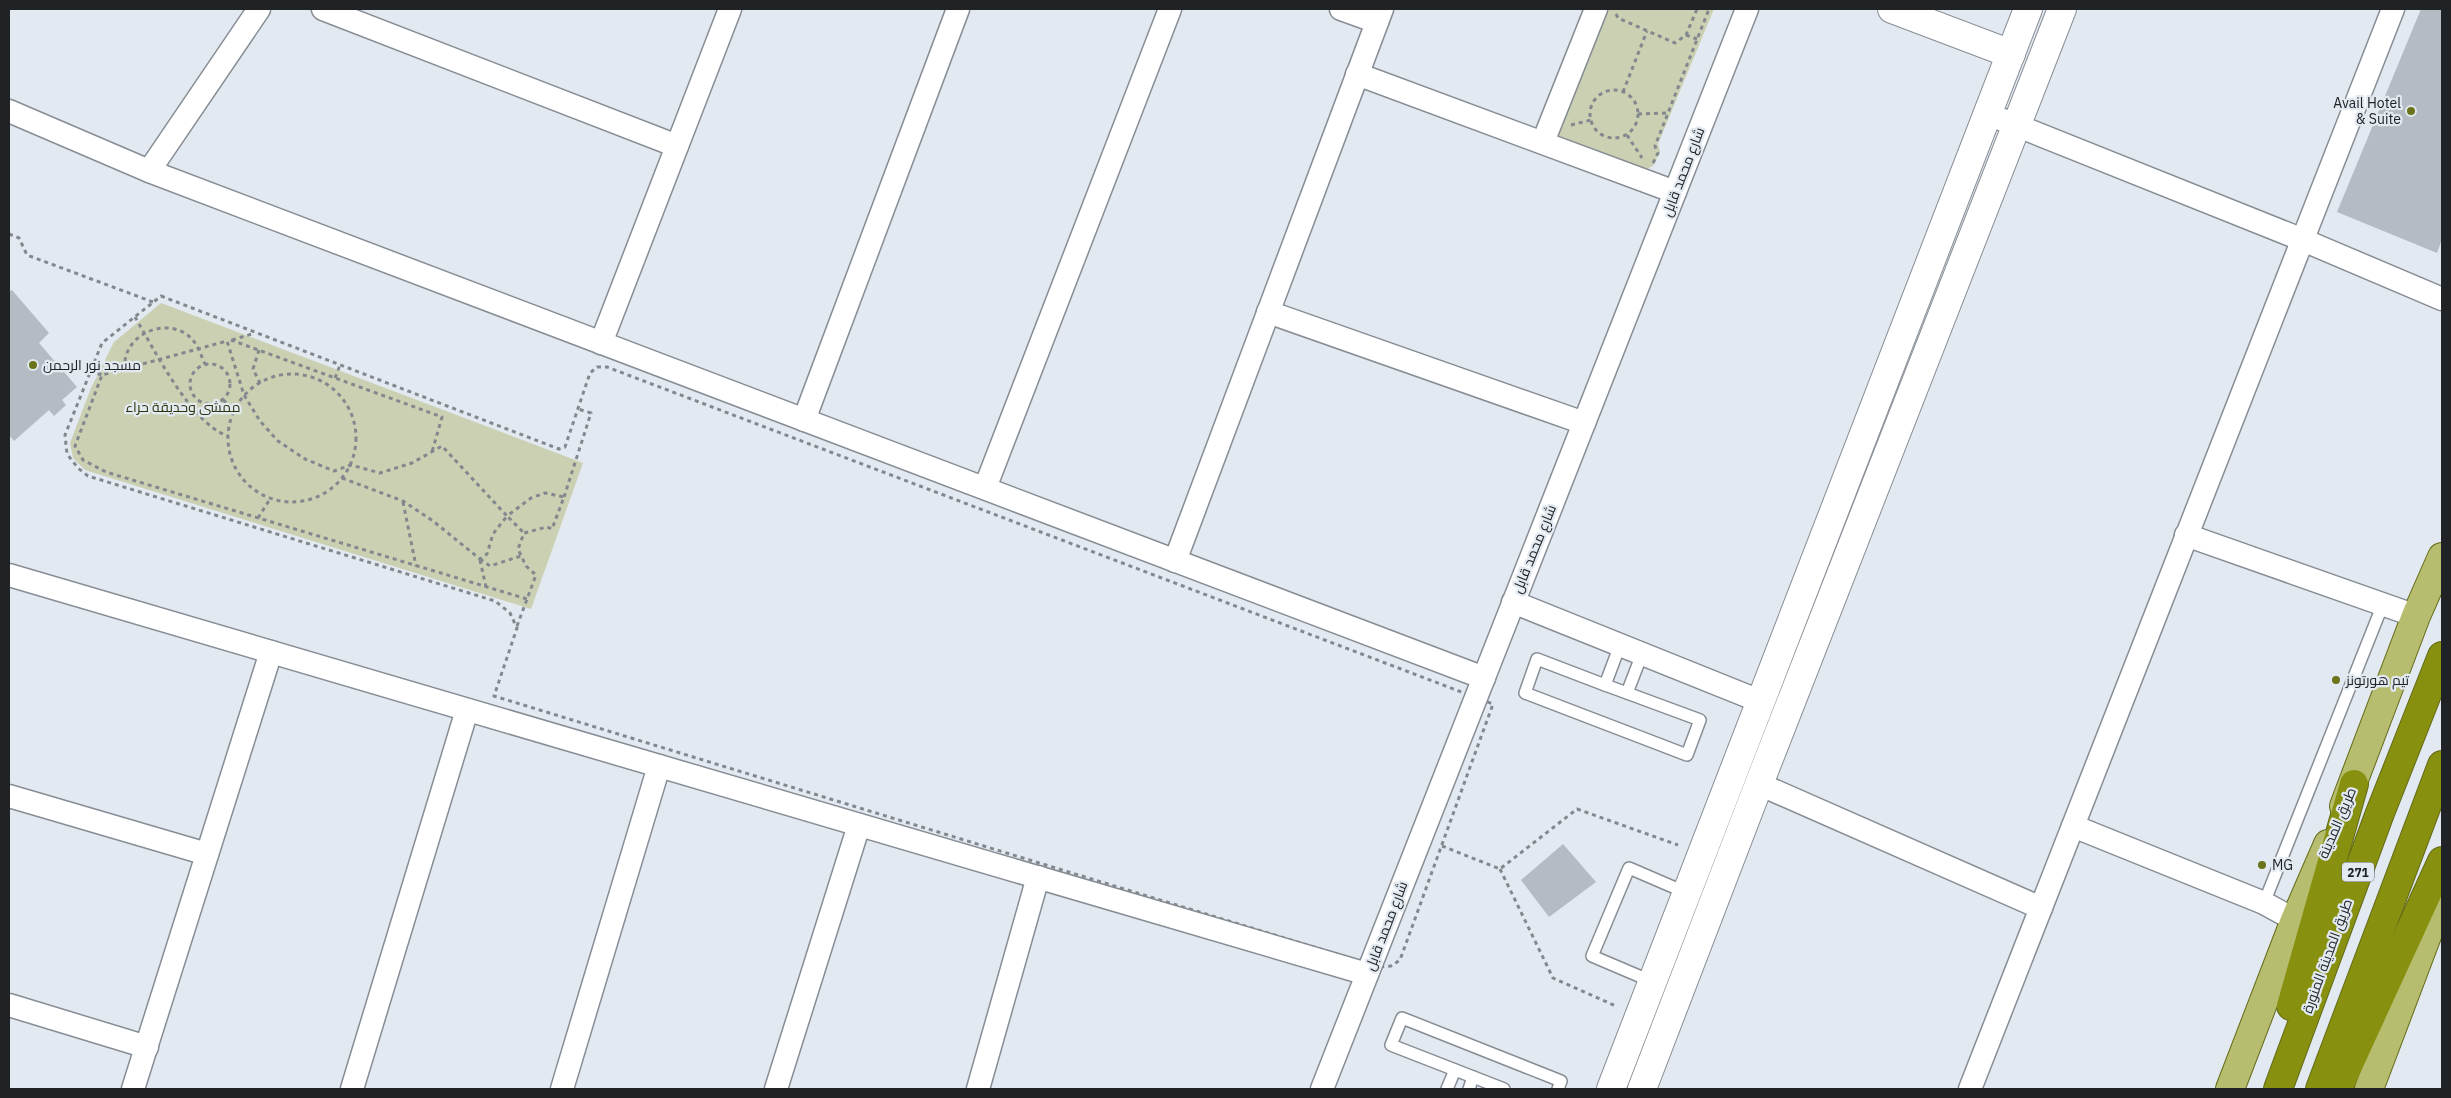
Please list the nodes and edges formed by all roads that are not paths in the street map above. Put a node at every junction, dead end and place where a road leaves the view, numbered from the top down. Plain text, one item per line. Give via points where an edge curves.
1 (259, 9) edge
2 (323, 9) edge
3 (730, 9) edge
4 (958, 9) edge
5 (1170, 9) edge
6 (1341, 9) edge
7 (1596, 9) edge
8 (1747, 9) edge
9 (1892, 9) edge
10 (2062, 9) edge
11 (2393, 9) edge
12 (2019, 11) edge
13 (1379, 15) edge
14 (2010, 54) junction
15 (1357, 74) junction
16 (9, 111) edge
17 (1988, 114) junction
18 (2017, 126) junction
19 (1543, 142) junction
20 (677, 146) junction
21 (149, 171) junction
22 (1675, 192) junction
23 (2302, 240) junction
24 (2442, 299) edge
25 (1268, 312) junction
26 (601, 343) junction
27 (804, 420) junction
28 (1584, 423) junction
29 (985, 488) junction
30 (2186, 535) junction
31 (2442, 556) edge
32 (1175, 561) junction
33 (9, 575) edge
34 (1513, 602) junction
35 (2384, 604) junction
36 (2416, 616) junction
37 (1620, 645) junction
38 (271, 652) junction
39 (1642, 654) junction
40 (2442, 656) edge
41 (1484, 678) junction
42 (1605, 685) junction
43 (1627, 693) junction
44 (1762, 702) junction
45 (467, 710) junction
46 (2442, 765) edge
47 (659, 766) junction
48 (1759, 784) junction
49 (2354, 784) junction
50 (9, 796) edge
51 (859, 825) junction
52 (2073, 826) junction
53 (207, 854) junction
54 (2442, 861) edge
55 (1038, 877) junction
56 (1687, 893) junction
57 (2442, 896) edge
58 (2264, 904) junction
59 (2041, 908) junction
60 (2295, 920) junction
61 (1362, 967) junction
62 (1652, 982) junction
63 (9, 1005) edge
64 (146, 1047) junction
65 (1455, 1070) junction
66 (1474, 1077) junction
67 (1325, 1088) edge
68 (1644, 1088) edge
69 (133, 1089) edge
70 (352, 1089) edge
71 (562, 1089) edge
72 (776, 1089) edge
73 (978, 1089) edge
74 (1447, 1089) edge
75 (1469, 1089) edge
76 (1504, 1089) edge
77 (1558, 1089) edge
78 (1611, 1089) edge
79 (1970, 1089) edge
80 (2230, 1089) edge
81 (2267, 1089) edge
82 (2278, 1089) edge
83 (2320, 1089) edge
84 (2337, 1089) edge
85 (2369, 1089) edge

1 - 21 street
2 - 20 street
3 - 20 street
4 - 27 street
5 - 29 street
6 - 13 street
7 - 19 street
8 - 22 street, شارع محمد قابل
9 - 14 street
10 - 18 street
11 - 23 street
12 - 14 street
13 - 15 street
14 - 17 street
15 - 19 street
15 - 25 street
16 - 21 street
17 - 18 street
17 - 44 street
18 - 23 street
18 - 48 street
19 - 22 street
20 - 26 street
21 - 26 street
22 - 28 street, شارع محمد قابل
23 - 24 street
23 - 30 street
25 - 28 street
25 - 32 street
26 - 27 street
27 - 29 street
28 - 34 street, شارع محمد قابل
29 - 32 street
30 - 35 street
30 - 52 street
31 - 36 main road, طريق المدينة
32 - 41 street
33 - 38 street
34 - 37 street
34 - 41 street, شارع محمد قابل
35 - 36 street
35 - 58 lane
36 - 49 main road, طريق المدينة
37 - 39 street
37 - 42 lane
38 - 45 street
38 - 53 street
39 - 43 lane
39 - 44 street
40 - 82 highway, طريق المدينة المنورة / 271 via 2376,822
41 - 61 street, شارع محمد قابل
42 - 43 lane
42 - 43 lane via 1538,659 1525,693 1687,755 1700,720
44 - 56 street
45 - 47 street
45 - 70 street
46 - 83 highway
47 - 51 street
47 - 71 street
48 - 59 street
48 - 68 street
49 - 60 main road, طريق المدينة
49 - 81 highway
50 - 53 street
51 - 55 street
51 - 72 street
52 - 58 street
52 - 59 street
53 - 64 street
54 - 84 highway
55 - 61 street
55 - 73 street
56 - 62 street
56 - 62 lane via 1628,868 1592,956
57 - 85 main road
58 - 60 street
59 - 79 street
60 - 80 main road, طريق المدينة
61 - 67 street, شارع محمد قابل
62 - 78 street
63 - 64 street
64 - 69 street
65 - 66 lane
65 - 74 lane
65 - 77 lane via 1391,1045 1402,1018 1561,1081
66 - 75 lane
66 - 76 lane

